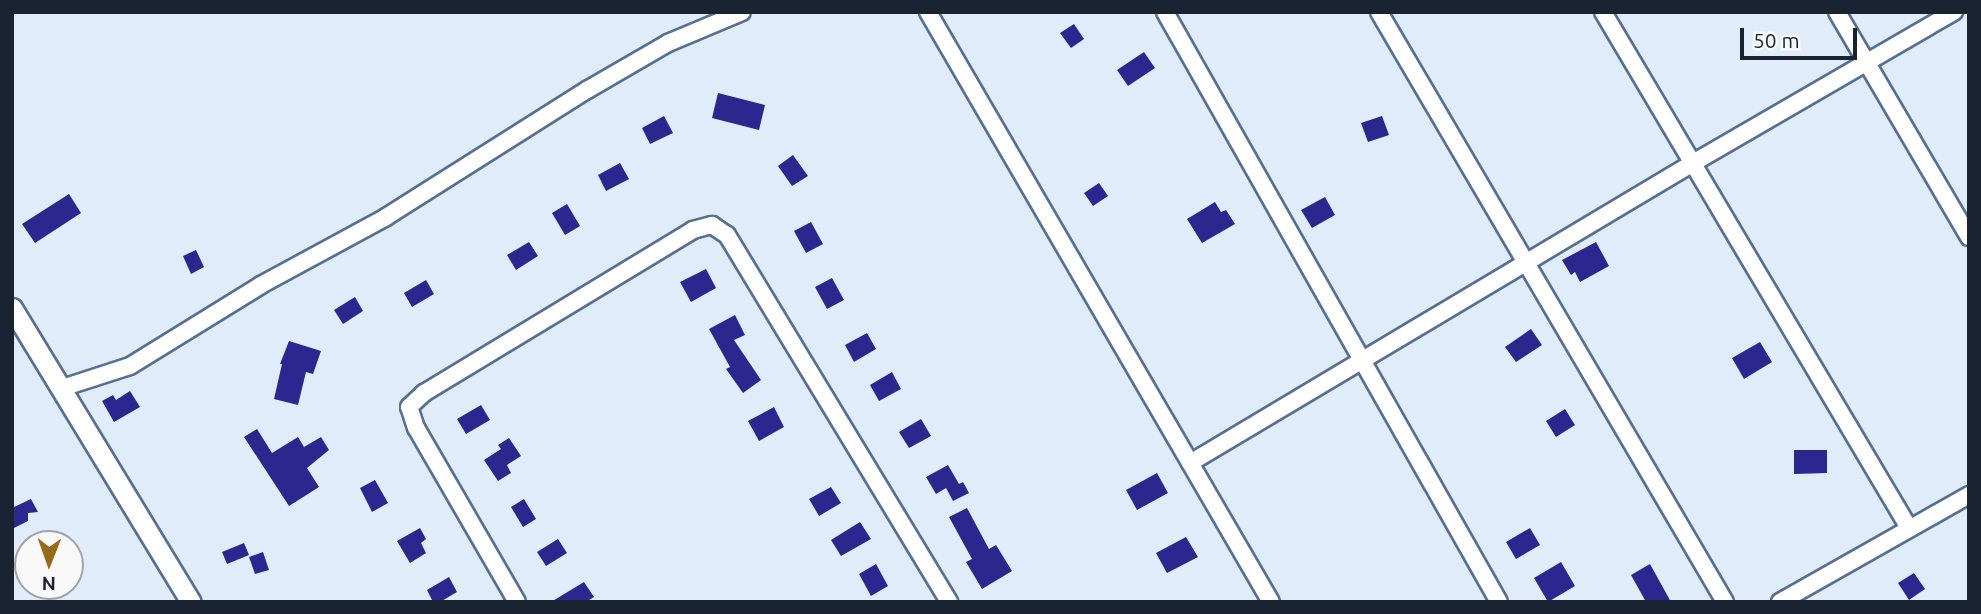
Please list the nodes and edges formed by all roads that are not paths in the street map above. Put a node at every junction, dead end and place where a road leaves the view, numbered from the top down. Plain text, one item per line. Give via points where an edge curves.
1 (742, 12) edge
2 (1166, 12) edge
3 (1379, 12) edge
4 (1603, 12) edge
5 (1837, 12) edge
6 (1954, 12) edge
7 (929, 13) edge
8 (1866, 64) junction
9 (1693, 163) junction
10 (1969, 237) edge
11 (1528, 262) junction
12 (12, 308) edge
13 (1364, 359) junction
14 (62, 388) junction
15 (1190, 463) junction
16 (1969, 495) edge
17 (1909, 528) junction
18 (191, 602) edge
19 (517, 602) edge
20 (948, 602) edge
21 (1270, 602) edge
22 (1499, 602) edge
23 (1725, 602) edge
24 (1780, 602) edge

1 - 14 street via 668,43 130,366
2 - 13 street
3 - 11 street
4 - 9 street
5 - 8 street
6 - 8 street
7 - 15 street
8 - 9 street
8 - 10 street
9 - 11 street
9 - 17 street
11 - 13 street
11 - 23 street
12 - 14 street
13 - 15 street
13 - 22 street
14 - 18 street
15 - 21 street
16 - 17 street
17 - 24 street
19 - 20 street via 416,428 409,407 424,393 693,230 712,225 727,235

